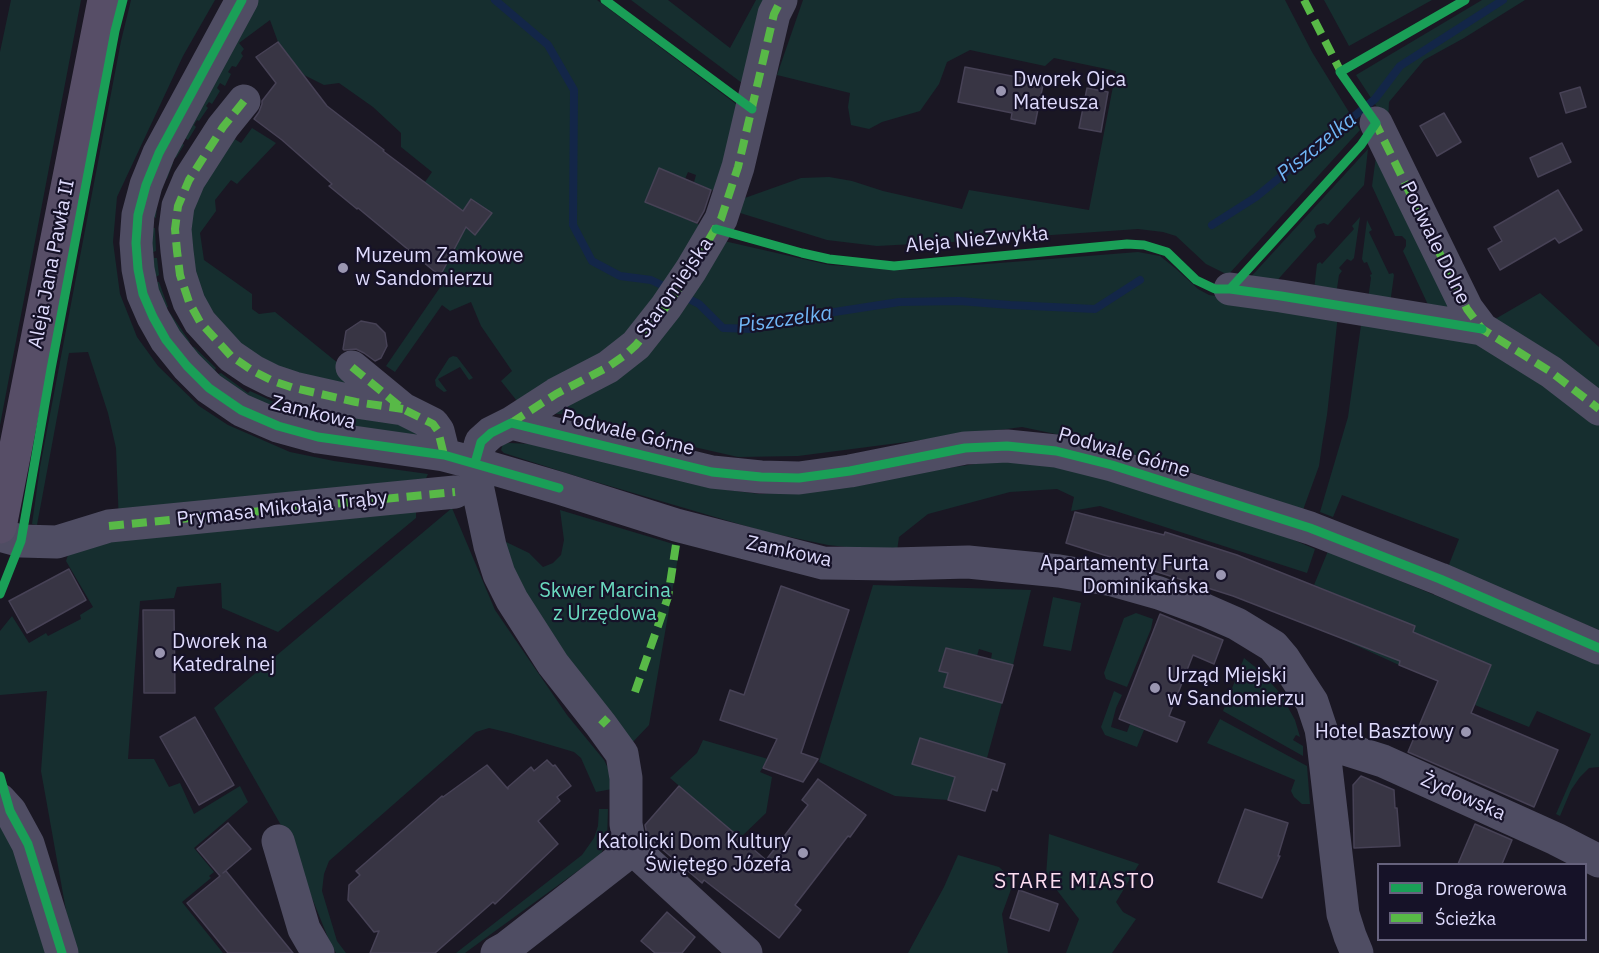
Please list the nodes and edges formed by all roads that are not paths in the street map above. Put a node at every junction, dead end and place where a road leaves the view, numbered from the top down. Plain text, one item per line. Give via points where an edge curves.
1 (104, 0) edge
2 (242, 0) edge
3 (781, 0) edge
4 (244, 101) dead end
5 (1376, 123) dead end
6 (1230, 289) dead end
7 (1482, 330) junction
8 (352, 368) dead end
9 (403, 409) junction
10 (1599, 409) edge
11 (511, 423) junction
12 (444, 455) junction
13 (475, 463) junction
14 (455, 492) dead end
15 (0, 527) edge
16 (0, 536) edge
17 (1599, 648) edge
18 (1323, 742) junction
19 (0, 800) edge
20 (278, 841) dead end
21 (633, 849) junction
22 (1599, 861) edge
23 (62, 953) edge
24 (318, 953) edge
25 (498, 953) edge
26 (746, 953) edge
27 (1357, 953) edge

1 - 15 main road, Aleja Jana Pawła II
2 - 12 street, Zamkowa via 159,153 146,185 136,243 143,294 153,317 187,366 209,388 241,410 318,437
3 - 11 street, Staromiejska via 774,14 738,167 721,219 691,270 626,355
4 - 9 street via 189,180 178,206 177,251 189,302 213,338 253,371 294,388
5 - 7 street, Podwale Dolne via 1467,309
6 - 7 street
7 - 10 street, Podwale Dolne via 1551,372
8 - 9 street
9 - 12 street via 433,424
11 - 13 street, Staromiejska via 481,442
11 - 17 street, Podwale Górne via 712,472 761,477 799,478 850,471 965,448 1007,446 1056,451 1310,528
12 - 13 street, Zamkowa
13 - 18 street, Zamkowa via 675,525 822,563 968,562 1059,571 1159,593 1237,624 1273,646 1312,702
13 - 21 street via 490,546 512,600 553,664 622,754 626,824
14 - 16 street, Prymasa Mikołaja Trąby via 110,526 57,542
18 - 22 street, Żydowska via 1383,761
18 - 27 street, Zamkowa via 1343,914
19 - 23 street via 28,844
20 - 24 street via 304,929
21 - 25 street
21 - 26 street

